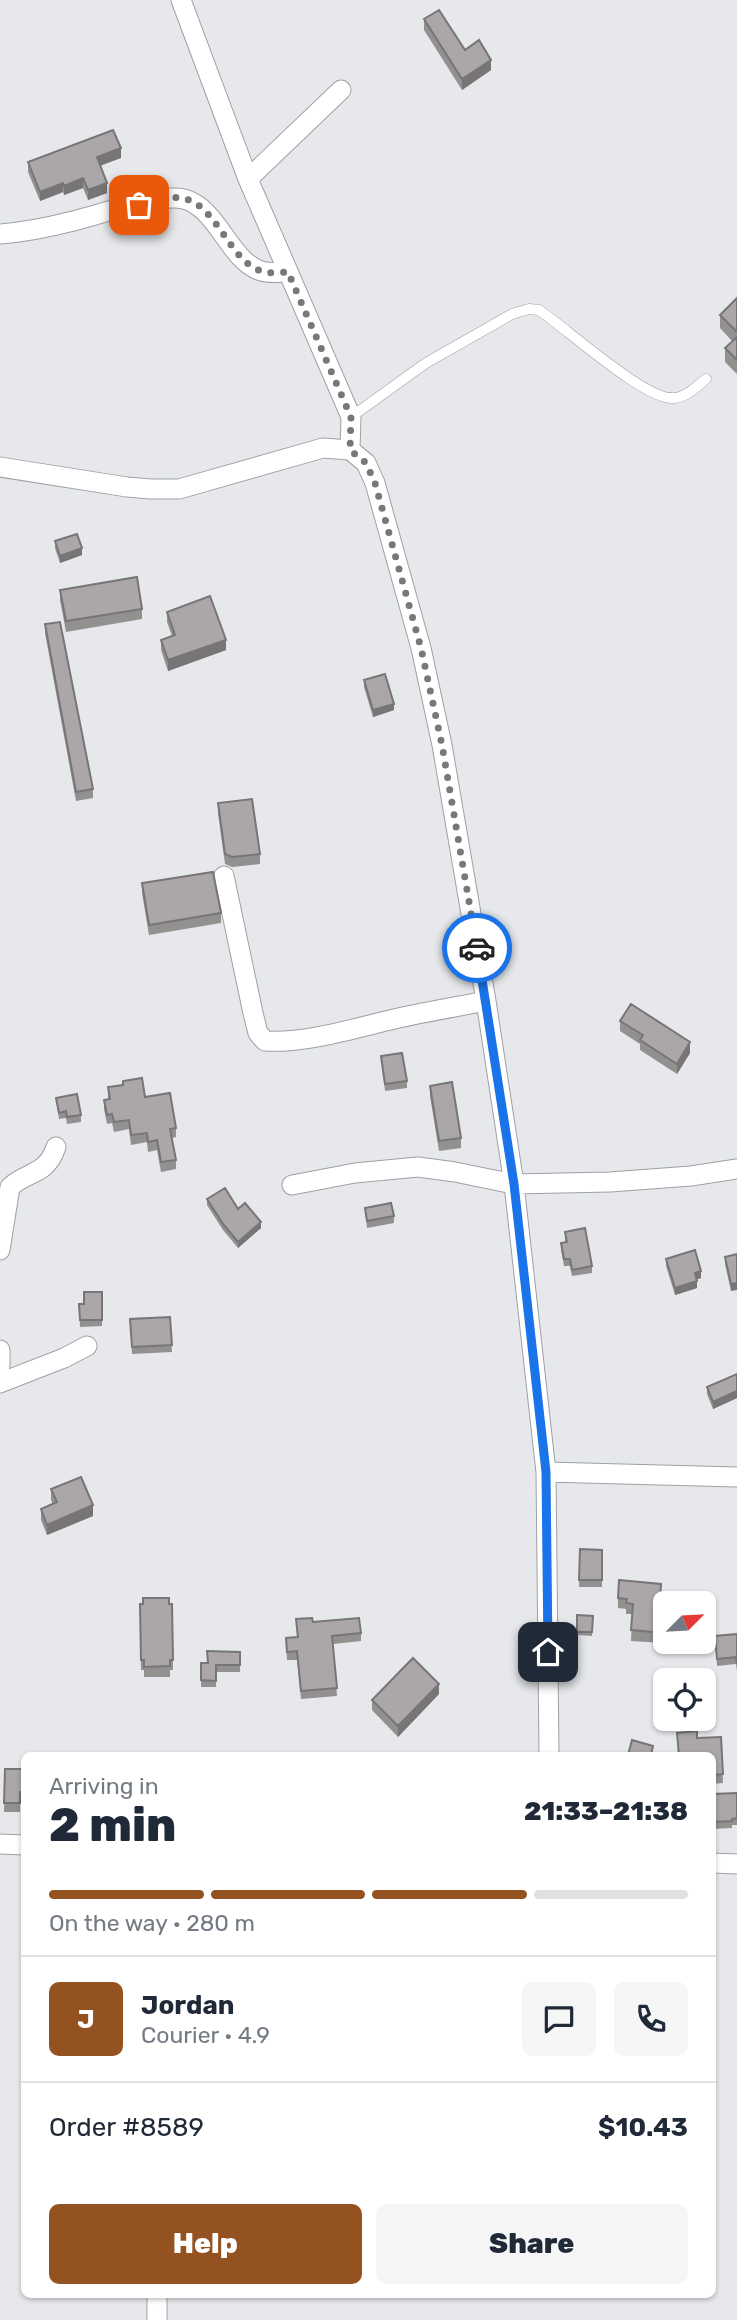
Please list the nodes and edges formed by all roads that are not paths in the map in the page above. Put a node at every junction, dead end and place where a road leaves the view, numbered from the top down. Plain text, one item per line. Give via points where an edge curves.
1 (181, 0) edge
2 (341, 90) dead end
3 (248, 179) junction
4 (0, 234) edge
5 (288, 272) junction
6 (706, 379) dead end
7 (351, 417) junction
8 (350, 450) junction
9 (0, 467) edge
10 (223, 876) dead end
11 (486, 1001) junction
12 (56, 1147) dead end
13 (737, 1170) edge
14 (514, 1184) junction
15 (292, 1185) dead end
16 (0, 1251) edge
17 (87, 1346) dead end
18 (0, 1350) edge
19 (0, 1366) edge
20 (0, 1383) edge
21 (546, 1472) junction
22 (737, 1477) edge
23 (549, 1752) edge
24 (0, 1844) edge
25 (21, 1845) edge
26 (716, 1863) edge
27 (737, 1864) edge
28 (157, 2298) edge
29 (157, 2320) edge

1 - 3 street
2 - 3 street
3 - 5 street
4 - 5 street via 183,198 197,205 248,264 261,271
5 - 7 street
6 - 7 lane via 683,397 662,398 539,310 529,309 426,363
7 - 8 street
8 - 9 street via 323,448 179,489
8 - 11 street via 366,463 375,483 421,648
10 - 11 street via 253,1013 264,1041 293,1040
11 - 14 street
12 - 16 street via 43,1170 9,1187
13 - 14 street via 610,1182
14 - 15 street via 418,1167 355,1172
14 - 21 street
17 - 20 street
18 - 19 street
21 - 22 street
21 - 23 street
24 - 25 street
26 - 27 street
28 - 29 street

